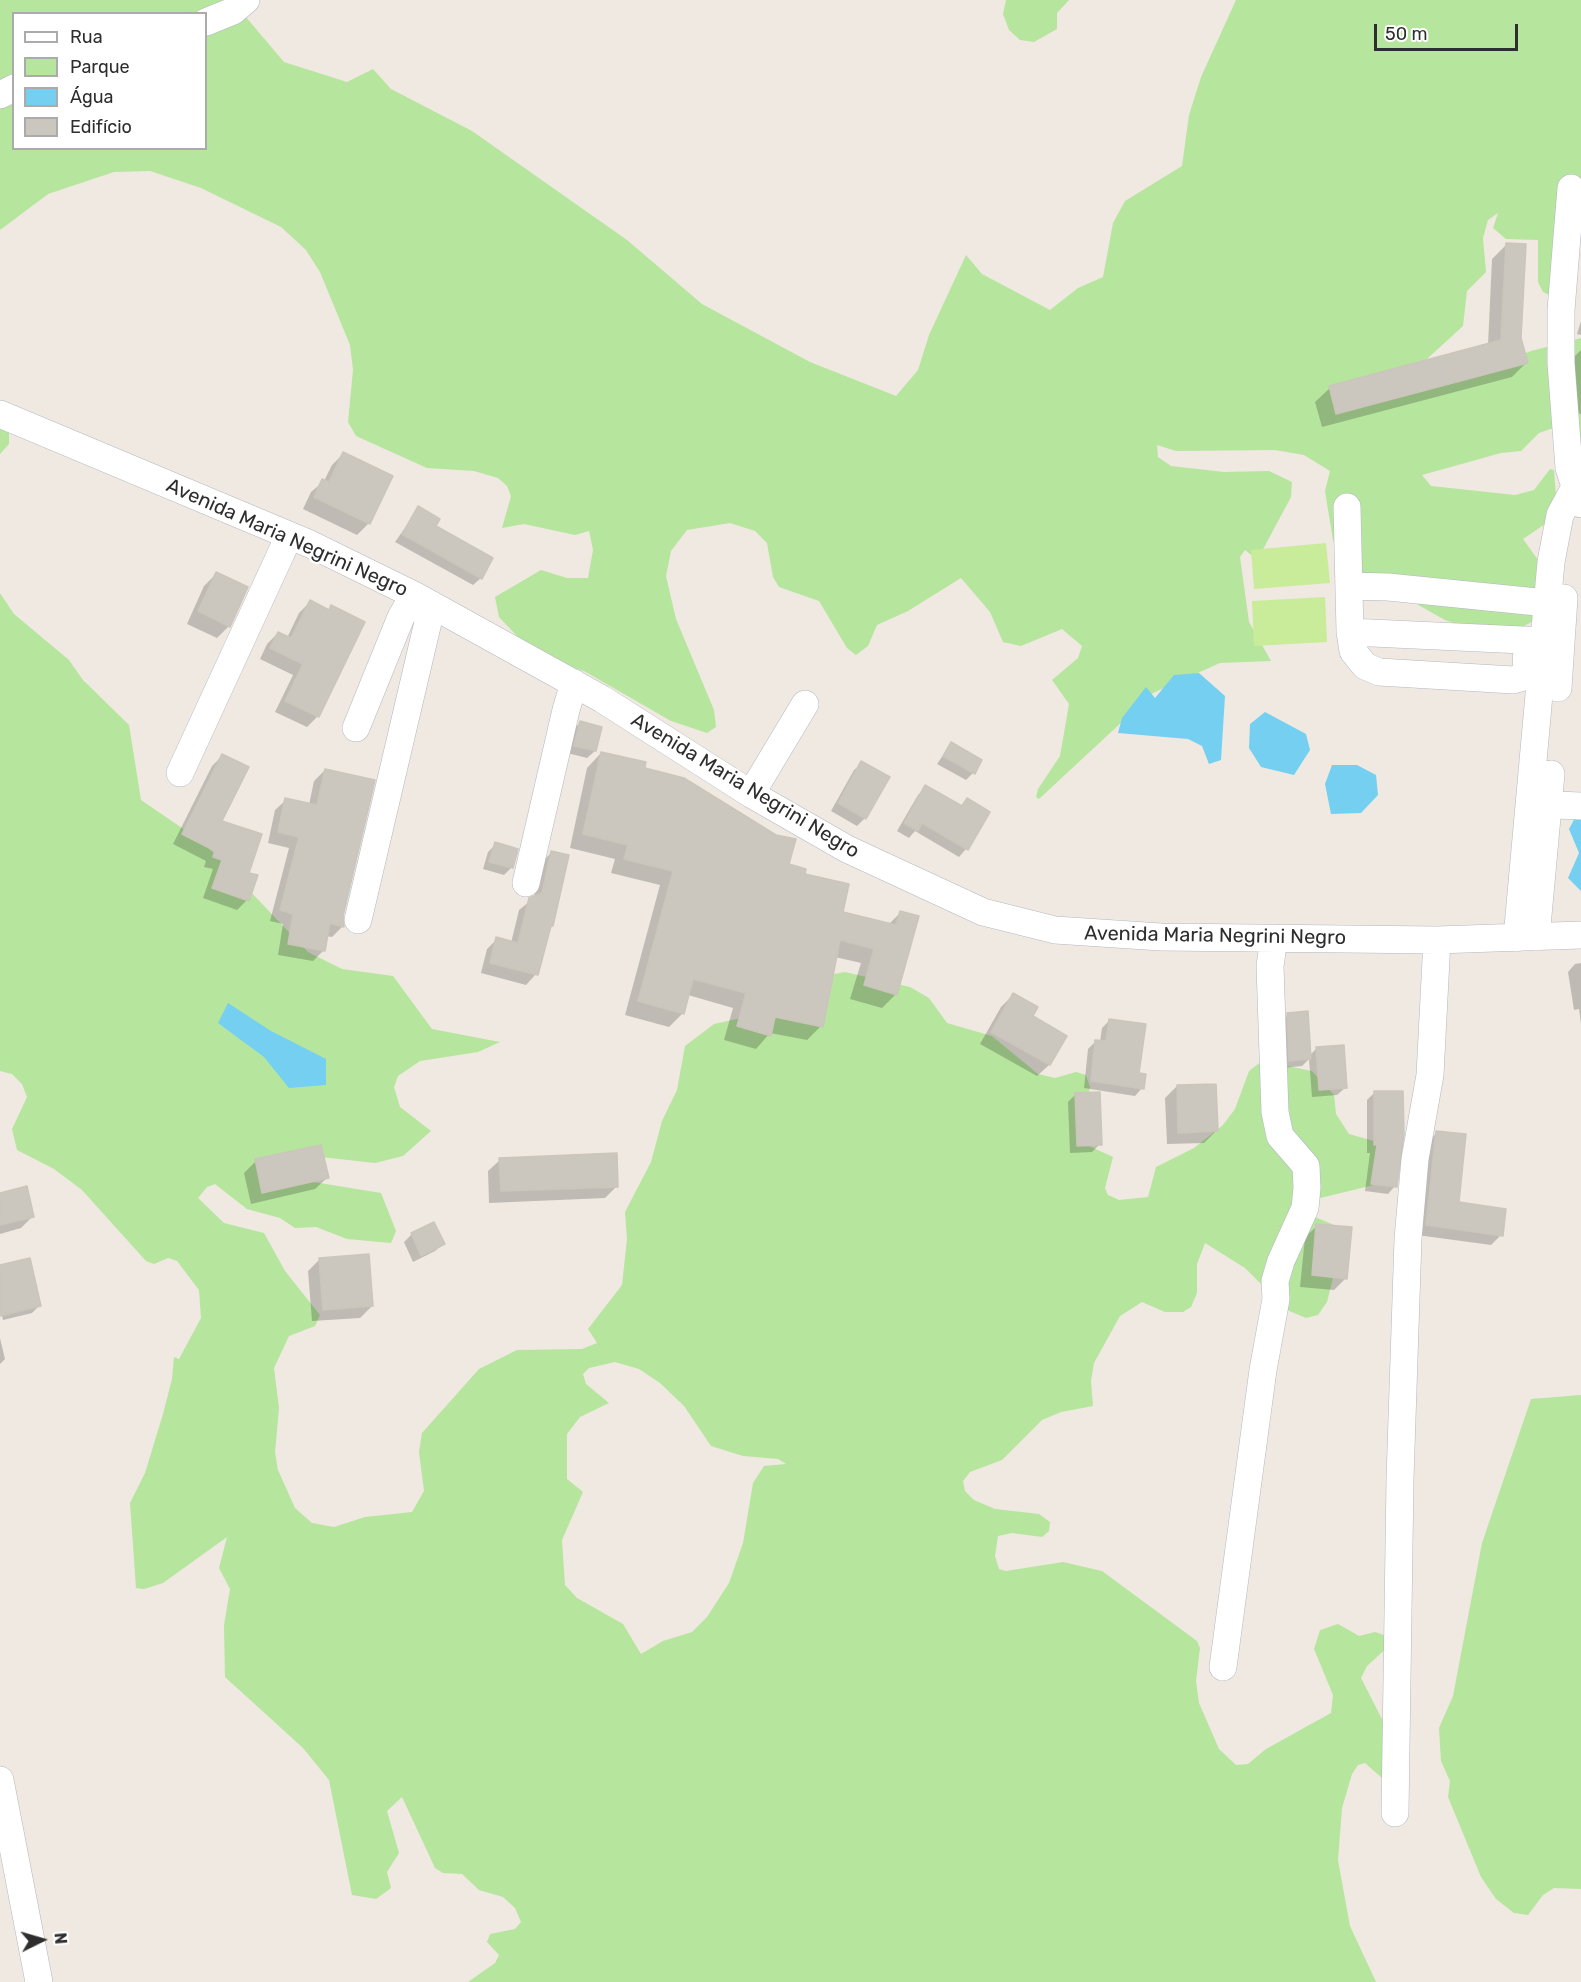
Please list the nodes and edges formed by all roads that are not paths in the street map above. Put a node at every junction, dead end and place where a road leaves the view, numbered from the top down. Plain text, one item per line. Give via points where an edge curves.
1 (238, 4) edge
2 (207, 21) edge
3 (1571, 188) dead end
4 (0, 414) edge
5 (1577, 497) edge
6 (1347, 507) dead end
7 (1581, 516) edge
8 (289, 536) junction
9 (1349, 586) junction
10 (423, 600) junction
11 (1547, 603) junction
12 (1350, 632) junction
13 (1544, 641) junction
14 (574, 683) junction
15 (805, 704) dead end
16 (356, 728) dead end
17 (180, 772) dead end
18 (751, 794) junction
19 (1539, 804) junction
20 (1581, 806) edge
21 (526, 883) dead end
22 (357, 920) dead end
23 (1581, 935) edge
24 (1526, 937) junction
25 (1274, 938) junction
26 (1437, 940) junction
27 (1223, 1667) dead end
28 (0, 1780) edge
29 (3, 1812) edge
30 (1395, 1813) dead end
31 (39, 1982) edge

1 - 2 street
3 - 5 street via 1561,310 1561,363 1566,438
4 - 8 street, Avenida Maria Negrini Negro
5 - 11 street via 1560,515
6 - 9 street
7 - 13 street
8 - 10 street, Avenida Maria Negrini Negro
8 - 17 street
9 - 11 street
9 - 12 street
10 - 14 street, Avenida Maria Negrini Negro
10 - 16 street via 400,617
10 - 22 street
11 - 13 street
12 - 13 street
12 - 13 street via 1358,660 1379,672 1513,680 1526,672
13 - 19 street
14 - 18 street, Avenida Maria Negrini Negro
14 - 21 street
15 - 18 street
18 - 25 street, Avenida Maria Negrini Negro via 847,849 930,890 1021,923 1096,934
19 - 20 street
19 - 24 street
23 - 24 street, Avenida Maria Negrini Negro
24 - 26 street, Avenida Maria Negrini Negro
25 - 26 street, Avenida Maria Negrini Negro
25 - 27 street via 1270,966 1275,1112 1280,1136 1306,1166 1307,1188 1305,1208 1275,1281
26 - 30 street via 1430,1075 1415,1159 1408,1239
28 - 29 street
29 - 31 street

